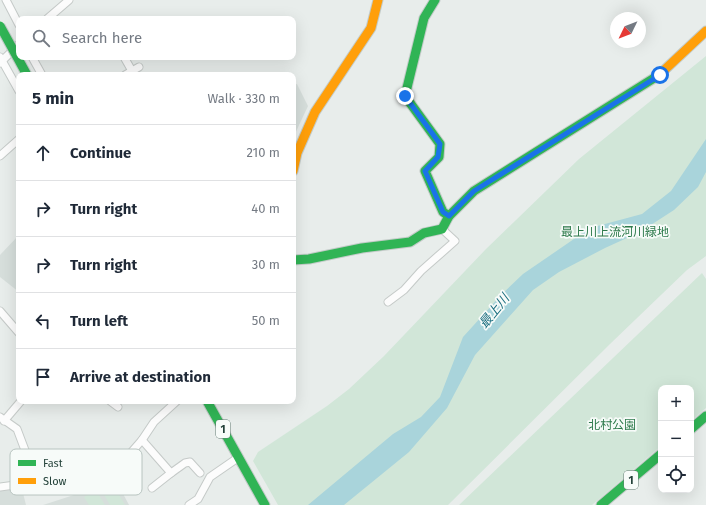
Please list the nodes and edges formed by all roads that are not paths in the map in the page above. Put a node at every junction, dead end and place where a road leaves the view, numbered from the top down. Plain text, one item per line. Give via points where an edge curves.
1 (6, 0) edge
2 (69, 0) edge
3 (378, 0) edge
4 (435, 0) edge
5 (50, 16) edge
6 (16, 19) edge
7 (0, 26) edge
8 (706, 31) edge
9 (16, 47) edge
10 (16, 55) edge
11 (1, 60) edge
12 (19, 60) edge
13 (34, 60) edge
14 (126, 60) edge
15 (140, 67) dead end
16 (132, 71) joint
17 (25, 72) edge
18 (40, 72) edge
19 (16, 86) edge
20 (16, 142) edge
21 (0, 156) edge
22 (296, 157) edge
23 (449, 216) junction
24 (442, 229) junction
25 (296, 260) edge
26 (388, 302) dead end
27 (0, 311) edge
28 (16, 330) edge
29 (18, 404) edge
30 (113, 404) edge
31 (174, 404) edge
32 (209, 404) edge
33 (118, 408) dead end
34 (706, 416) edge
35 (2, 419) edge
36 (694, 426) edge
37 (142, 440) junction
38 (25, 449) edge
39 (134, 449) edge
40 (239, 457) junction
41 (658, 457) edge
42 (171, 473) junction
43 (200, 473) dead end
44 (10, 486) edge
45 (0, 487) edge
46 (152, 488) dead end
47 (189, 505) edge
48 (265, 505) edge
49 (601, 505) edge

1 - 6 street
2 - 5 street
3 - 22 street via 371,28 315,112
4 - 23 street via 424,18 405,96 440,144 438,157 425,171 443,212
7 - 10 street, bridge
8 - 23 street via 660,75 474,191
9 - 11 street
11 - 19 street
12 - 17 street, bridge
13 - 18 street
14 - 16 street
15 - 16 street
20 - 21 street
23 - 24 street
24 - 25 street via 424,233 410,242
24 - 26 street via 455,241
27 - 28 street
29 - 35 street
30 - 33 street
31 - 37 street via 154,422
32 - 40 street, 1
34 - 36 street
35 - 38 street via 17,429
37 - 39 street
37 - 42 street
40 - 47 street via 210,478 198,500
40 - 48 street, 1
41 - 49 street, 1
42 - 43 street via 190,462
42 - 46 street
44 - 45 street

